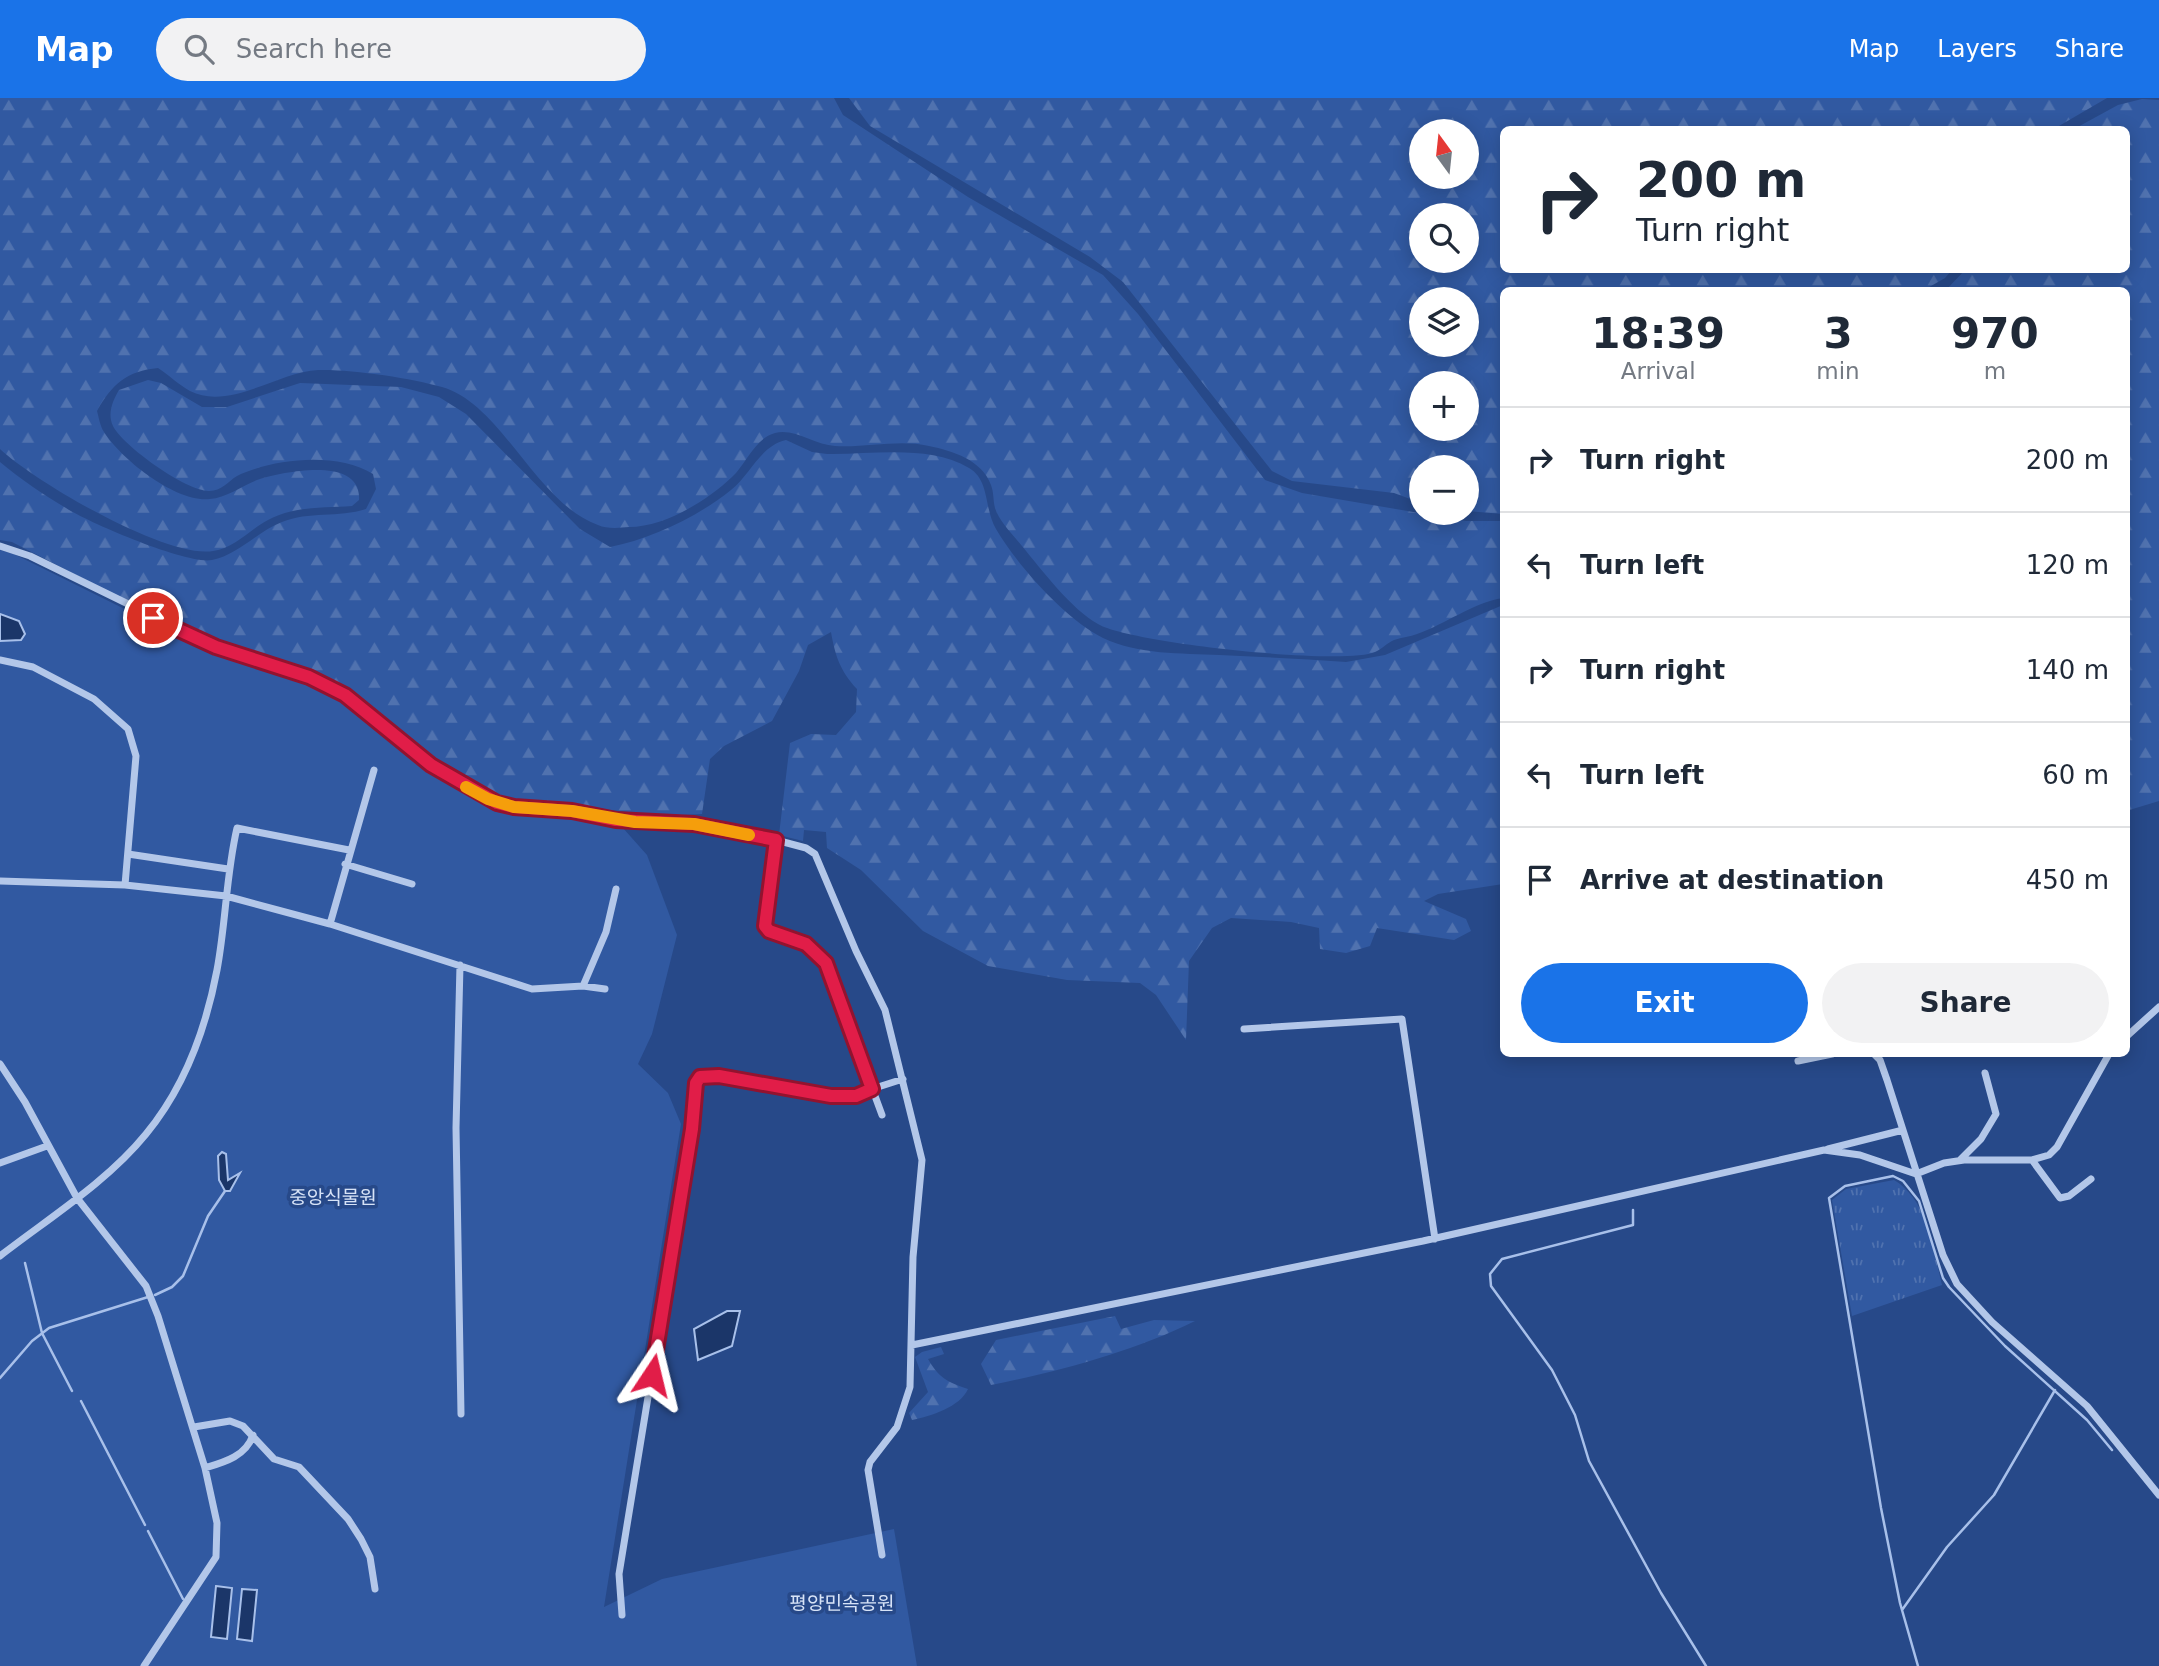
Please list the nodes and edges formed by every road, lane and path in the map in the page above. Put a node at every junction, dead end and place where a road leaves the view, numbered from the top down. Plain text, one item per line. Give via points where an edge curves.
1 (0, 546) edge
2 (0, 660) edge
3 (374, 770) dead end
4 (776, 840) junction
5 (349, 850) junction
6 (128, 854) junction
7 (345, 864) junction
8 (228, 869) junction
9 (0, 881) edge
10 (412, 884) dead end
11 (125, 885) junction
12 (616, 889) dead end
13 (226, 896) junction
14 (330, 924) junction
15 (460, 965) junction
16 (583, 986) junction
17 (605, 989) dead end
18 (2159, 1007) edge
19 (1244, 1029) dead end
20 (2130, 1033) edge
21 (1817, 1057) edge
22 (1877, 1057) edge
23 (2107, 1057) edge
24 (1798, 1061) dead end
25 (0, 1064) edge
26 (1985, 1073) dead end
27 (903, 1079) junction
28 (872, 1089) junction
29 (882, 1115) dead end
30 (1903, 1130) junction
31 (47, 1146) junction
32 (1824, 1150) junction
33 (1960, 1160) junction
34 (2032, 1160) junction
35 (0, 1163) edge
36 (1916, 1174) junction
37 (2091, 1179) dead end
38 (77, 1198) junction
39 (1434, 1238) junction
40 (0, 1256) edge
41 (912, 1345) junction
42 (461, 1413) dead end
43 (194, 1427) junction
44 (253, 1435) junction
45 (205, 1468) junction
46 (2159, 1495) edge
47 (882, 1555) dead end
48 (375, 1590) dead end
49 (622, 1615) dead end
50 (144, 1666) edge

1 - 4 street via 30,556 216,647 328,686 362,707 447,776 497,803 616,820 694,824
2 - 6 street via 33,667 94,699 128,729 136,756
3 - 5 street
4 - 27 street via 806,848 821,862 885,1010
4 - 28 street via 765,926 806,944 826,963
5 - 7 street
5 - 8 street via 237,828
6 - 8 street
6 - 11 street
7 - 10 street
7 - 14 street
8 - 13 street
9 - 11 street
11 - 13 street
12 - 16 street via 606,932
13 - 14 street
13 - 38 street via 211,999 192,1054 163,1111 145,1135
14 - 15 street
15 - 16 street via 532,989
15 - 42 street via 456,1128
16 - 17 street
18 - 20 street
19 - 39 street via 1402,1019
21 - 24 street
22 - 30 street
23 - 34 street via 2057,1147
25 - 31 street
26 - 33 street via 1994,1102 1993,1123
27 - 28 street
27 - 41 street via 922,1160 913,1257
28 - 29 street
28 - 49 street via 847,1097 719,1076 700,1077 696,1083 619,1574
30 - 32 street
30 - 36 street
31 - 35 street
31 - 38 street
32 - 36 street via 1860,1155
32 - 39 street
33 - 34 street
33 - 36 street
34 - 37 street via 2060,1198
36 - 46 street via 1957,1284 1992,1322 2087,1406
38 - 40 street
38 - 43 street via 146,1286
39 - 41 street
41 - 47 street via 911,1387 904,1412 868,1470
43 - 44 street via 230,1422
43 - 45 street
44 - 45 street via 242,1452
44 - 48 street via 274,1459 299,1467 348,1519 370,1557
45 - 50 street via 217,1523 216,1557

